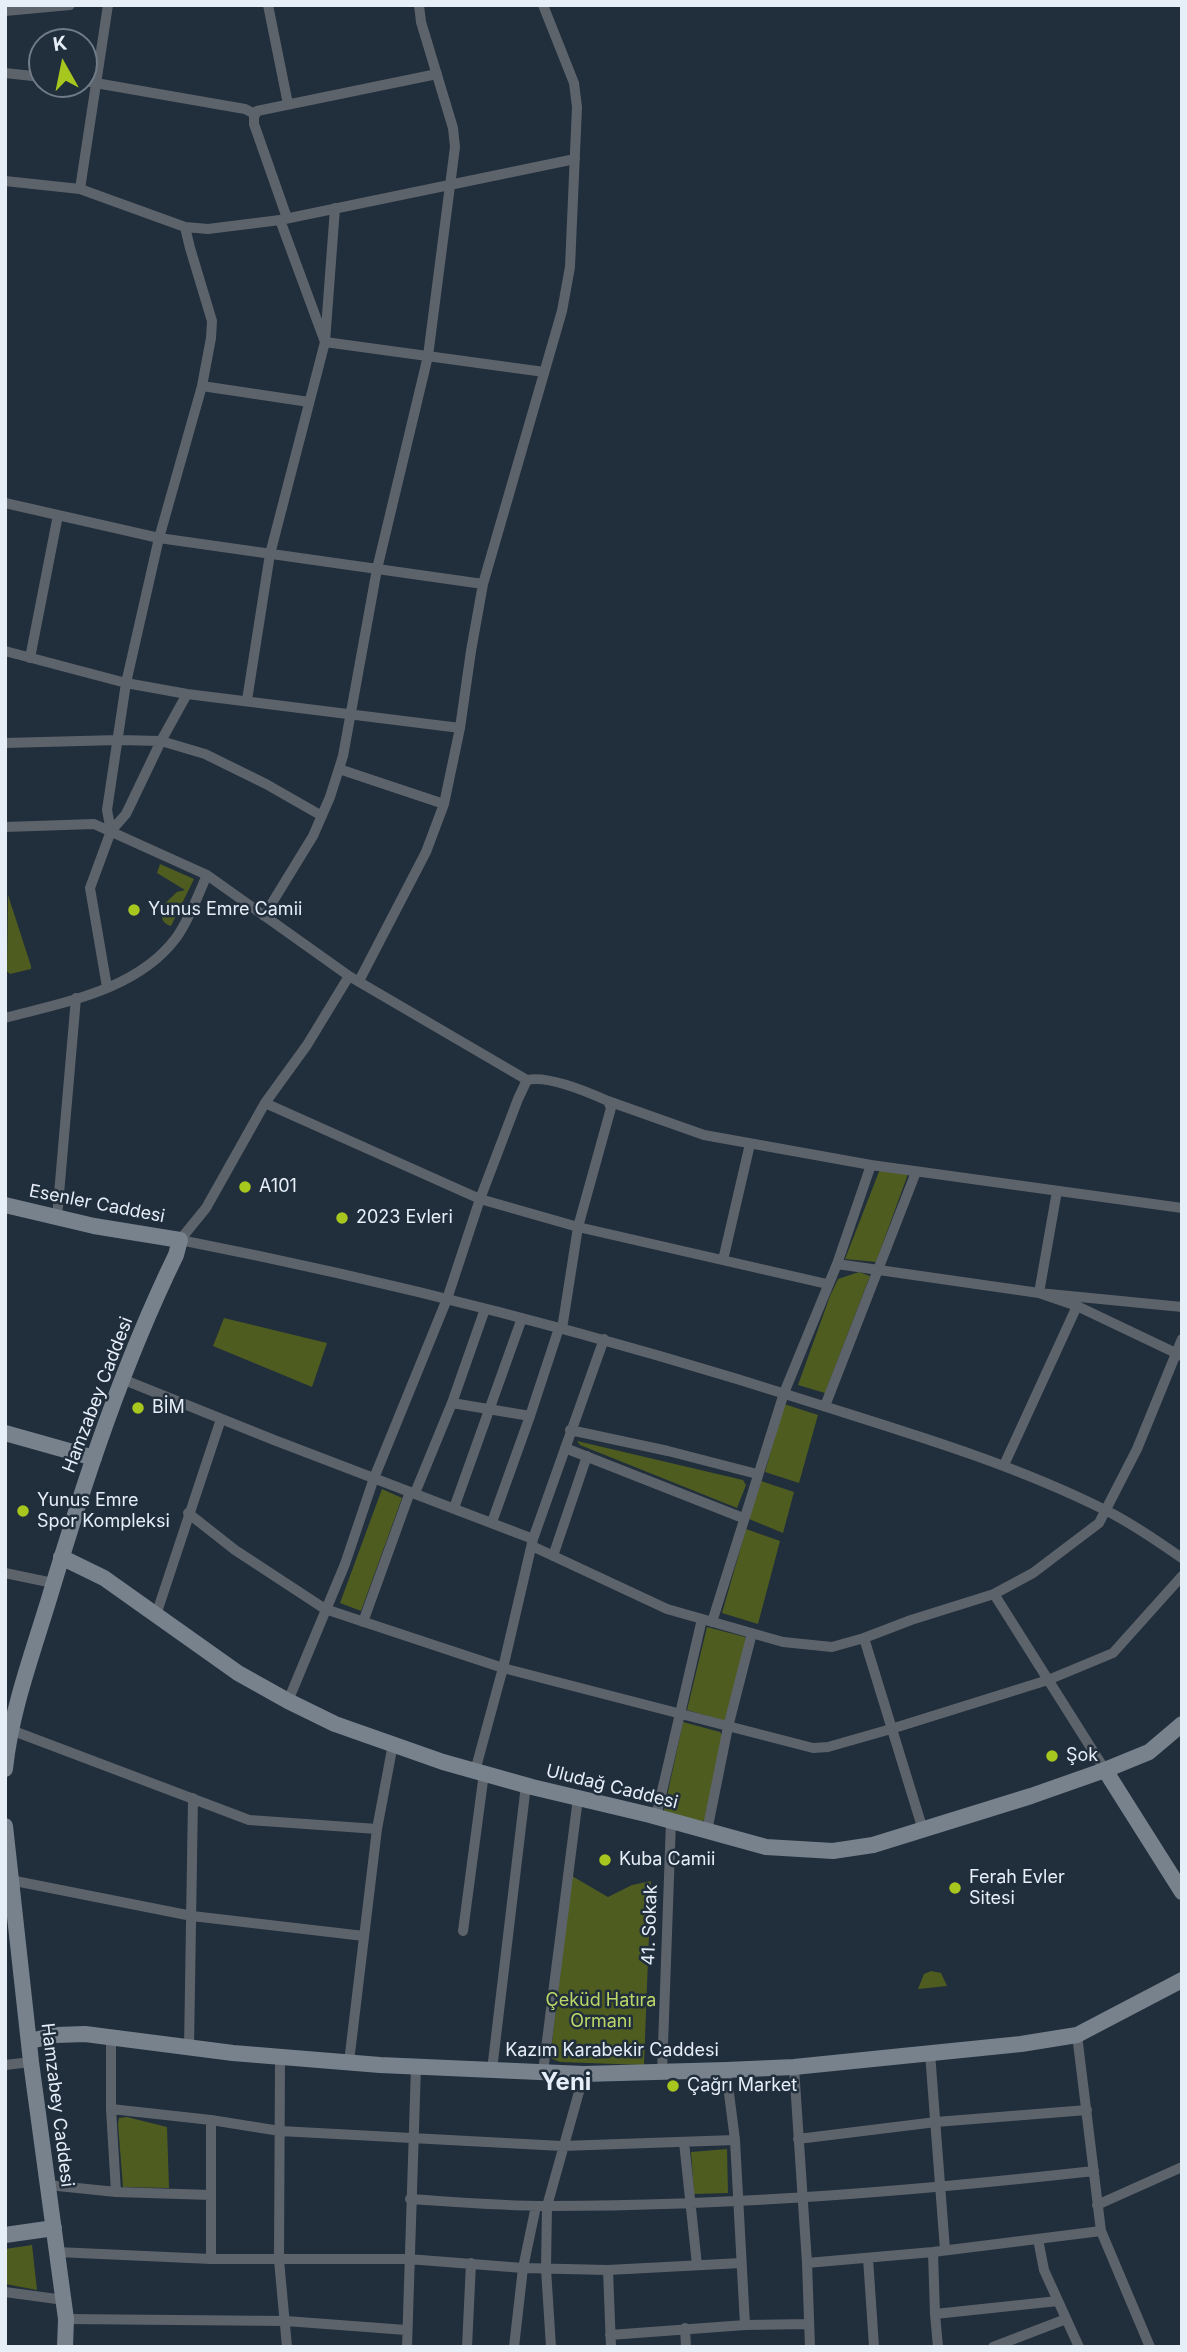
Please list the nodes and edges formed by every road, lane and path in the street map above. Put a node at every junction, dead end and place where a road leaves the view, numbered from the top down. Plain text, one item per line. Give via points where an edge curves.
1 (70, 5) edge
2 (108, 5) edge
3 (268, 5) edge
4 (418, 5) edge
5 (543, 5) edge
6 (5, 11) edge
7 (5, 73) edge
8 (28, 75) edge
9 (98, 75) edge
10 (437, 75) junction
11 (98, 82) edge
12 (94, 98) edge
13 (288, 104) junction
14 (255, 114) junction
15 (575, 159) junction
16 (5, 181) edge
17 (449, 184) junction
18 (80, 189) junction
19 (335, 208) junction
20 (283, 219) junction
21 (186, 227) junction
22 (325, 342) junction
23 (428, 356) junction
24 (544, 372) junction
25 (202, 386) junction
26 (309, 402) junction
27 (5, 503) edge
28 (58, 515) junction
29 (159, 537) junction
30 (270, 554) junction
31 (377, 569) junction
32 (483, 584) junction
33 (5, 651) edge
34 (30, 658) junction
35 (126, 683) junction
36 (187, 694) junction
37 (247, 700) junction
38 (351, 714) junction
39 (460, 729) junction
40 (118, 740) junction
41 (161, 741) junction
42 (5, 743) edge
43 (340, 769) junction
44 (444, 804) junction
45 (322, 816) junction
46 (5, 827) edge
47 (111, 831) junction
48 (208, 875) junction
49 (264, 916) junction
50 (354, 979) junction
51 (107, 988) junction
52 (76, 998) junction
53 (5, 1018) edge
54 (527, 1080) junction
55 (608, 1101) junction
56 (265, 1103) junction
57 (750, 1144) junction
58 (871, 1165) junction
59 (916, 1172) junction
60 (1057, 1191) junction
61 (480, 1199) junction
62 (5, 1205) edge
63 (1182, 1208) edge
64 (57, 1217) junction
65 (578, 1227) junction
66 (180, 1240) junction
67 (723, 1261) junction
68 (837, 1264) junction
69 (878, 1270) junction
70 (827, 1284) junction
71 (1039, 1293) junction
72 (447, 1299) junction
73 (1077, 1306) junction
74 (1182, 1307) edge
75 (485, 1309) junction
76 (522, 1318) junction
77 (560, 1328) junction
78 (604, 1339) junction
79 (1182, 1339) edge
80 (1179, 1355) edge
81 (122, 1379) junction
82 (784, 1393) junction
83 (452, 1403) junction
84 (825, 1406) junction
85 (490, 1409) junction
86 (530, 1416) junction
87 (220, 1419) junction
88 (570, 1430) junction
89 (5, 1433) edge
90 (565, 1448) junction
91 (587, 1457) junction
92 (94, 1458) junction
93 (1004, 1465) junction
94 (757, 1474) junction
95 (374, 1478) junction
96 (413, 1492) junction
97 (454, 1508) junction
98 (1106, 1510) junction
99 (188, 1513) junction
100 (743, 1518) junction
101 (492, 1522) junction
102 (532, 1543) junction
103 (553, 1556) junction
104 (61, 1557) junction
105 (1182, 1558) edge
106 (5, 1573) edge
107 (1182, 1576) edge
108 (53, 1583) junction
109 (994, 1594) junction
110 (326, 1609) junction
111 (156, 1615) junction
112 (707, 1620) junction
113 (363, 1622) junction
114 (752, 1633) junction
115 (864, 1639) junction
116 (503, 1668) junction
117 (1048, 1679) junction
118 (288, 1701) junction
119 (679, 1714) junction
120 (1182, 1724) edge
121 (728, 1727) junction
122 (891, 1729) junction
123 (11, 1730) junction
124 (393, 1744) junction
125 (6, 1760) edge
126 (1105, 1770) junction
127 (480, 1772) junction
128 (526, 1786) junction
129 (193, 1798) junction
130 (578, 1798) junction
131 (663, 1819) junction
132 (5, 1826) edge
133 (377, 1829) junction
134 (923, 1830) junction
135 (707, 1831) junction
136 (10, 1880) junction
137 (1182, 1892) edge
138 (9, 1909) edge
139 (192, 1916) junction
140 (463, 1931) dead end
141 (364, 1936) junction
142 (1182, 1980) edge
143 (1077, 2035) junction
144 (111, 2037) junction
145 (30, 2041) junction
146 (189, 2048) junction
147 (930, 2053) junction
148 (280, 2058) junction
149 (31, 2062) junction
150 (349, 2062) junction
151 (5, 2065) edge
152 (416, 2066) junction
153 (794, 2067) junction
154 (492, 2070) junction
155 (726, 2070) junction
156 (543, 2072) junction
157 (662, 2073) junction
158 (584, 2074) junction
159 (111, 2109) junction
160 (1087, 2110) junction
161 (211, 2120) junction
162 (936, 2122) junction
163 (280, 2131) junction
164 (414, 2138) junction
165 (798, 2139) junction
166 (735, 2140) junction
167 (684, 2142) junction
168 (562, 2146) junction
169 (1182, 2167) edge
170 (1094, 2171) junction
171 (48, 2185) junction
172 (940, 2188) junction
173 (116, 2192) junction
174 (211, 2195) junction
175 (802, 2197) junction
176 (410, 2199) junction
177 (737, 2201) junction
178 (690, 2203) junction
179 (541, 2206) junction
180 (1097, 2206) junction
181 (54, 2228) junction
182 (1101, 2231) junction
183 (5, 2235) edge
184 (1038, 2239) junction
185 (945, 2250) junction
186 (57, 2252) junction
187 (933, 2252) junction
188 (868, 2258) junction
189 (211, 2259) junction
190 (408, 2259) junction
191 (279, 2260) junction
192 (471, 2263) junction
193 (741, 2263) junction
194 (807, 2263) junction
195 (697, 2265) junction
196 (523, 2268) junction
197 (546, 2269) junction
198 (608, 2270) junction
199 (5, 2292) edge
200 (64, 2300) junction
201 (1058, 2301) junction
202 (935, 2314) junction
203 (66, 2319) junction
204 (1066, 2319) junction
205 (286, 2321) junction
206 (809, 2324) junction
207 (745, 2325) junction
208 (685, 2328) junction
209 (406, 2330) junction
210 (610, 2341) edge
211 (65, 2347) edge
212 (287, 2347) edge
213 (407, 2347) edge
214 (467, 2347) edge
215 (514, 2347) edge
216 (551, 2347) edge
217 (686, 2347) edge
218 (810, 2347) edge
219 (874, 2347) edge
220 (938, 2347) edge
221 (993, 2347) edge
222 (1079, 2347) edge
223 (1150, 2347) edge

1 - 6 street
2 - 9 street
3 - 13 street
4 - 10 street
5 - 15 street via 574,82
7 - 8 street
10 - 13 street
10 - 17 street via 453,128
11 - 14 street
12 - 18 street
13 - 14 street
14 - 20 street via 254,124
15 - 17 street
15 - 24 street via 570,267
16 - 18 street
17 - 19 street
17 - 23 street
18 - 21 street
19 - 20 street
19 - 22 street
20 - 21 street via 208,229
20 - 22 street
21 - 25 street via 212,321
22 - 23 street
22 - 26 street
23 - 24 street
23 - 31 street
24 - 32 street
25 - 26 street
25 - 29 street
26 - 30 street
27 - 28 street
28 - 29 street
28 - 34 street
29 - 30 street
29 - 35 street
30 - 31 street
30 - 37 street
31 - 32 street
31 - 38 street
32 - 39 street
33 - 34 street
34 - 35 street
35 - 36 street
35 - 40 street
36 - 37 street
36 - 41 street
37 - 38 street
38 - 39 street
38 - 43 street
39 - 44 street
40 - 41 street
40 - 42 street
40 - 47 street via 107,810
41 - 45 street via 205,754
41 - 47 street via 127,814
43 - 44 street
43 - 45 street
44 - 50 street via 426,852
45 - 49 street
46 - 47 street via 94,824
47 - 48 street
47 - 51 street via 90,888
48 - 49 street
48 - 51 street via 177,937 133,977
49 - 50 street
50 - 54 street
50 - 56 street
51 - 52 street
52 - 53 street
52 - 64 street
54 - 55 street via 536,1078
54 - 61 street
55 - 57 street via 704,1135
55 - 65 street via 611,1108
56 - 61 street
56 - 66 street via 206,1208
57 - 58 street
57 - 67 street
58 - 59 street
58 - 68 street, 41. Sokak
59 - 60 street
59 - 69 street
60 - 63 street
60 - 71 street
61 - 65 street
61 - 72 street
62 - 64 street, Esenler Caddesi
64 - 66 street, Esenler Caddesi
65 - 67 street
65 - 77 street
66 - 72 street
66 - 81 street, Hamzabey Caddesi
67 - 70 street
68 - 69 street
68 - 70 street, 41. Sokak
69 - 71 street
69 - 84 street
70 - 82 street, 41. Sokak
71 - 73 street
71 - 74 street
72 - 75 street
72 - 95 street
73 - 80 street
73 - 93 street
75 - 76 street
75 - 83 street
76 - 77 street
76 - 85 street
77 - 78 street
77 - 86 street
78 - 82 street
78 - 88 street
79 - 80 street
80 - 98 street
81 - 87 street
81 - 92 street, Hamzabey Caddesi
82 - 84 street
82 - 94 street, 41. Sokak
83 - 85 street
83 - 96 street
84 - 93 street
85 - 86 street
85 - 97 street
86 - 101 street
87 - 95 street
87 - 99 street
88 - 90 street
88 - 94 street
89 - 92 street
90 - 91 street
90 - 102 street
91 - 100 street
91 - 103 street
92 - 104 street, Hamzabey Caddesi
93 - 98 street
94 - 100 street, 41. Sokak
95 - 96 street
95 - 110 street
96 - 97 street
96 - 113 street
97 - 101 street
98 - 105 street
98 - 109 street via 1099,1523
99 - 110 street via 235,1550
99 - 111 street
100 - 112 street, 41. Sokak
101 - 102 street
102 - 103 street
102 - 116 street
103 - 112 street via 667,1609
104 - 108 street, Hamzabey Caddesi
104 - 111 street, Uludağ Caddesi via 104,1578
106 - 108 street
107 - 117 street via 1112,1653
108 - 123 street, Hamzabey Caddesi
109 - 115 street
109 - 117 street
110 - 113 street
110 - 118 street
111 - 118 street, Uludağ Caddesi via 238,1673
112 - 114 street
112 - 119 street, 41. Sokak
113 - 116 street
114 - 115 street via 812,1646 832,1647
114 - 121 street
115 - 122 street
116 - 119 street
116 - 127 street
117 - 122 street
117 - 126 street
118 - 124 street, Uludağ Caddesi
119 - 121 street
119 - 131 street, 41. Sokak
120 - 126 street, Uludağ Caddesi via 1149,1752
121 - 122 street via 813,1748
121 - 135 street
122 - 134 street
123 - 125 street, Hamzabey Caddesi
123 - 129 street
124 - 127 street, Uludağ Caddesi
124 - 133 street
126 - 134 street, Uludağ Caddesi
126 - 137 street
127 - 128 street, Uludağ Caddesi
127 - 140 street
128 - 130 street, Uludağ Caddesi
128 - 154 street
129 - 133 street via 249,1820
129 - 139 street
130 - 131 street, Uludağ Caddesi
130 - 156 street
131 - 135 street, Uludağ Caddesi
131 - 157 street, 41. Sokak
132 - 136 street, Hamzabey Caddesi
133 - 141 street
134 - 135 street, Uludağ Caddesi via 833,1852 766,1847
136 - 138 street, Hamzabey Caddesi
136 - 139 street
138 - 145 street, Hamzabey Caddesi
139 - 141 street
139 - 146 street
141 - 150 street
142 - 143 street, Kazım Karabekir Caddesi
143 - 147 street, Kazım Karabekir Caddesi
143 - 160 street
144 - 145 street, Kazım Karabekir Caddesi via 57,2035
144 - 146 street, Kazım Karabekir Caddesi
144 - 159 street
145 - 149 street, Hamzabey Caddesi
146 - 148 street, Kazım Karabekir Caddesi
147 - 153 street, Kazım Karabekir Caddesi
147 - 162 street
148 - 150 street, Kazım Karabekir Caddesi
148 - 163 street
149 - 151 street
149 - 171 street, Hamzabey Caddesi
150 - 152 street, Kazım Karabekir Caddesi
152 - 154 street, Kazım Karabekir Caddesi
152 - 164 street
153 - 155 street, Kazım Karabekir Caddesi
153 - 165 street
154 - 156 street, Kazım Karabekir Caddesi
155 - 157 street, Kazım Karabekir Caddesi
155 - 166 street
156 - 158 street, Kazım Karabekir Caddesi
157 - 158 street, Kazım Karabekir Caddesi
158 - 168 street
159 - 161 street
159 - 173 street
160 - 162 street
160 - 170 street
161 - 163 street
161 - 174 street
162 - 165 street
162 - 172 street
163 - 164 street
163 - 191 street
164 - 168 street
164 - 176 street
165 - 175 street
166 - 167 street
166 - 177 street
167 - 168 street
167 - 178 street
168 - 179 street
169 - 180 street
170 - 172 street
170 - 180 street
171 - 173 street
171 - 181 street, Hamzabey Caddesi
172 - 175 street
172 - 185 street
173 - 174 street
174 - 189 street
175 - 177 street
175 - 194 street
176 - 179 street
176 - 190 street
177 - 178 street
177 - 193 street
178 - 179 street
178 - 195 street
179 - 196 street
179 - 197 street
180 - 182 street
181 - 183 street
181 - 186 street, Hamzabey Caddesi
182 - 184 street
182 - 223 street
184 - 185 street
184 - 201 street via 1044,2270
185 - 187 street
186 - 189 street
186 - 200 street, Hamzabey Caddesi
187 - 188 street
187 - 202 street
188 - 194 street
188 - 219 street
189 - 191 street
190 - 191 street
190 - 192 street
190 - 209 street
191 - 205 street
192 - 196 street
192 - 214 street
193 - 195 street
193 - 207 street
194 - 206 street
195 - 198 street
196 - 197 street
196 - 215 street
197 - 198 street
197 - 216 street
198 - 210 street
199 - 200 street
200 - 203 street, Hamzabey Caddesi
201 - 202 street
201 - 204 street
202 - 220 street
203 - 205 street
203 - 211 street, Hamzabey Caddesi
204 - 221 street
204 - 222 street
205 - 209 street
205 - 212 street
206 - 207 street
206 - 218 street
207 - 208 street
208 - 210 street
208 - 217 street
209 - 213 street

